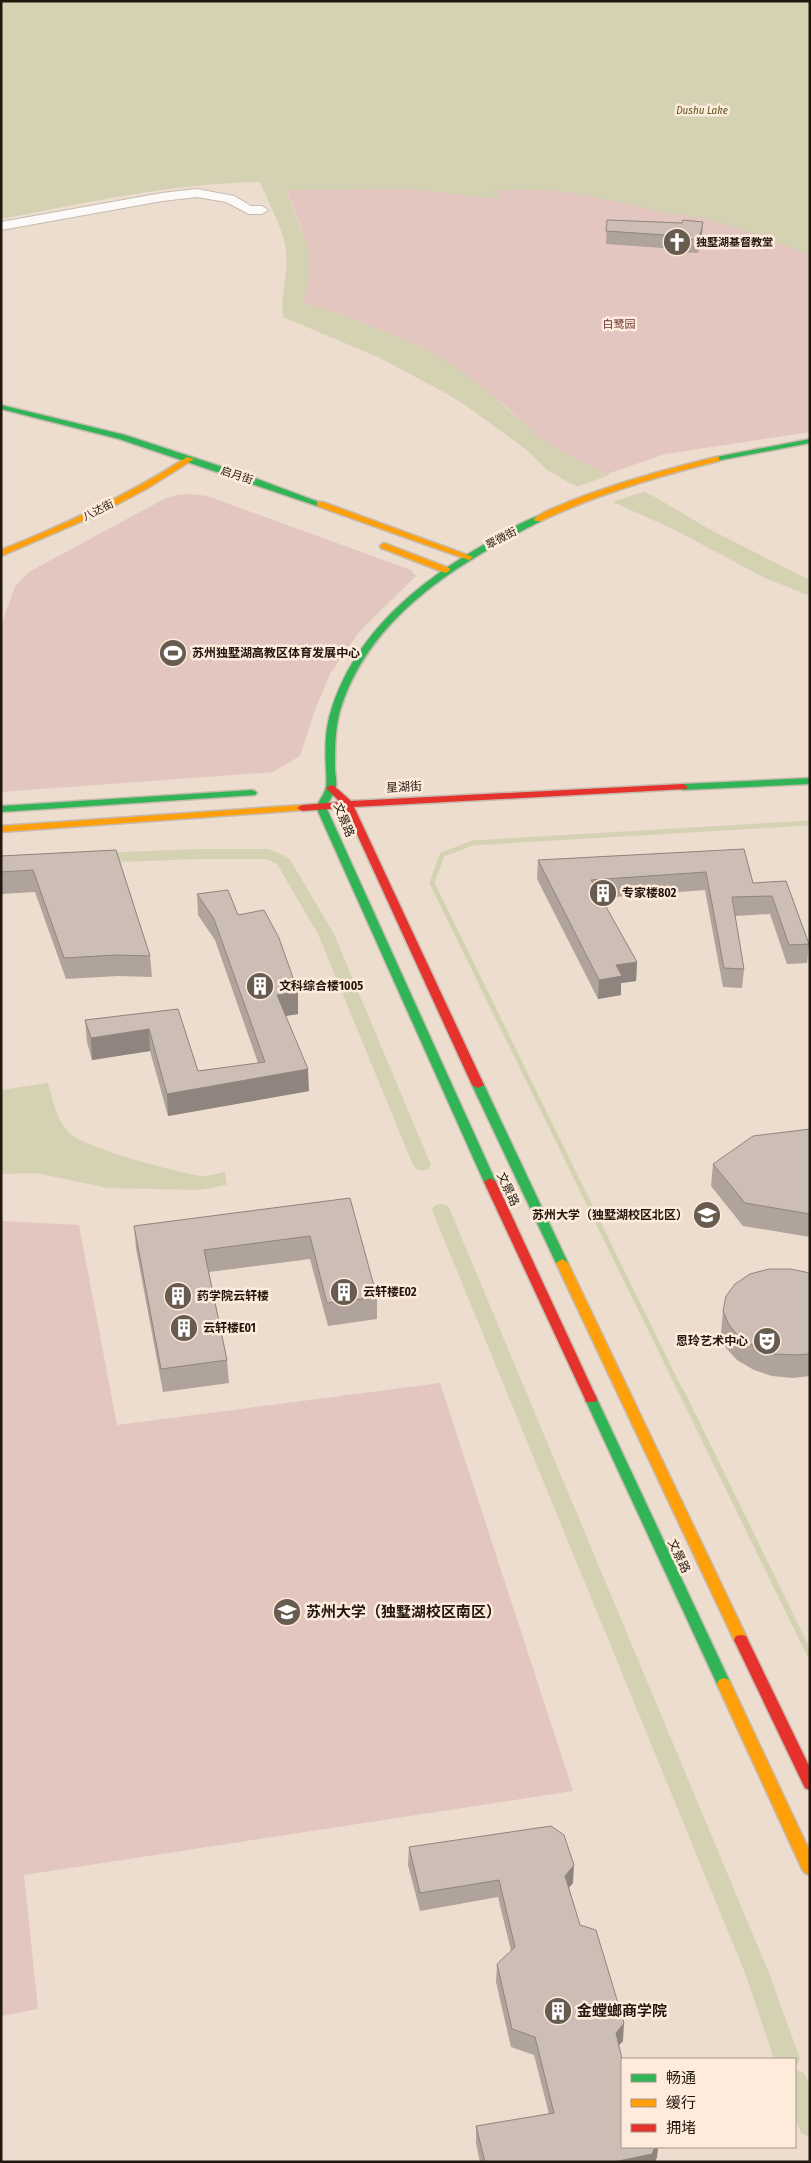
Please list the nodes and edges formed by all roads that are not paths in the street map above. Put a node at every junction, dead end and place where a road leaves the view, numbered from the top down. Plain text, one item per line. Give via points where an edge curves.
1 (262, 210) dead end
2 (1, 226) edge
3 (1, 407) edge
4 (810, 441) edge
5 (174, 453) junction
6 (190, 459) junction
7 (178, 472) junction
8 (36, 526) dead end
9 (1, 541) edge
10 (371, 541) dead end
11 (1, 553) edge
12 (469, 557) junction
13 (446, 570) junction
14 (810, 781) edge
15 (349, 787) dead end
16 (326, 789) junction
17 (262, 792) dead end
18 (348, 804) junction
19 (321, 807) junction
20 (1, 809) edge
21 (1, 828) edge
22 (810, 1784) edge
23 (810, 1869) edge

1 - 2 street via 249,210 230,199 197,193
3 - 5 main road, 启月街 via 48,416
4 - 12 main road, 翠微街 via 715,460 633,482 521,527
5 - 6 main road, 启月街
5 - 7 main road via 158,462
6 - 7 main road, 八达街
6 - 12 main road, 启月街
7 - 11 main road, 八达街 via 50,534
8 - 9 main road
10 - 13 main road
12 - 13 main road, 翠微街
13 - 16 main road, 翠微街 via 392,616 353,668 340,696 332,726
14 - 18 main road, 星湖街
15 - 16 main road
16 - 18 main road, 文景路
16 - 19 main road, 文景路
17 - 20 main road
18 - 19 main road, 星湖街
18 - 22 main road, 文景路 via 517,1169
19 - 21 main road, 星湖街
19 - 23 main road, 文景路 via 490,1183

